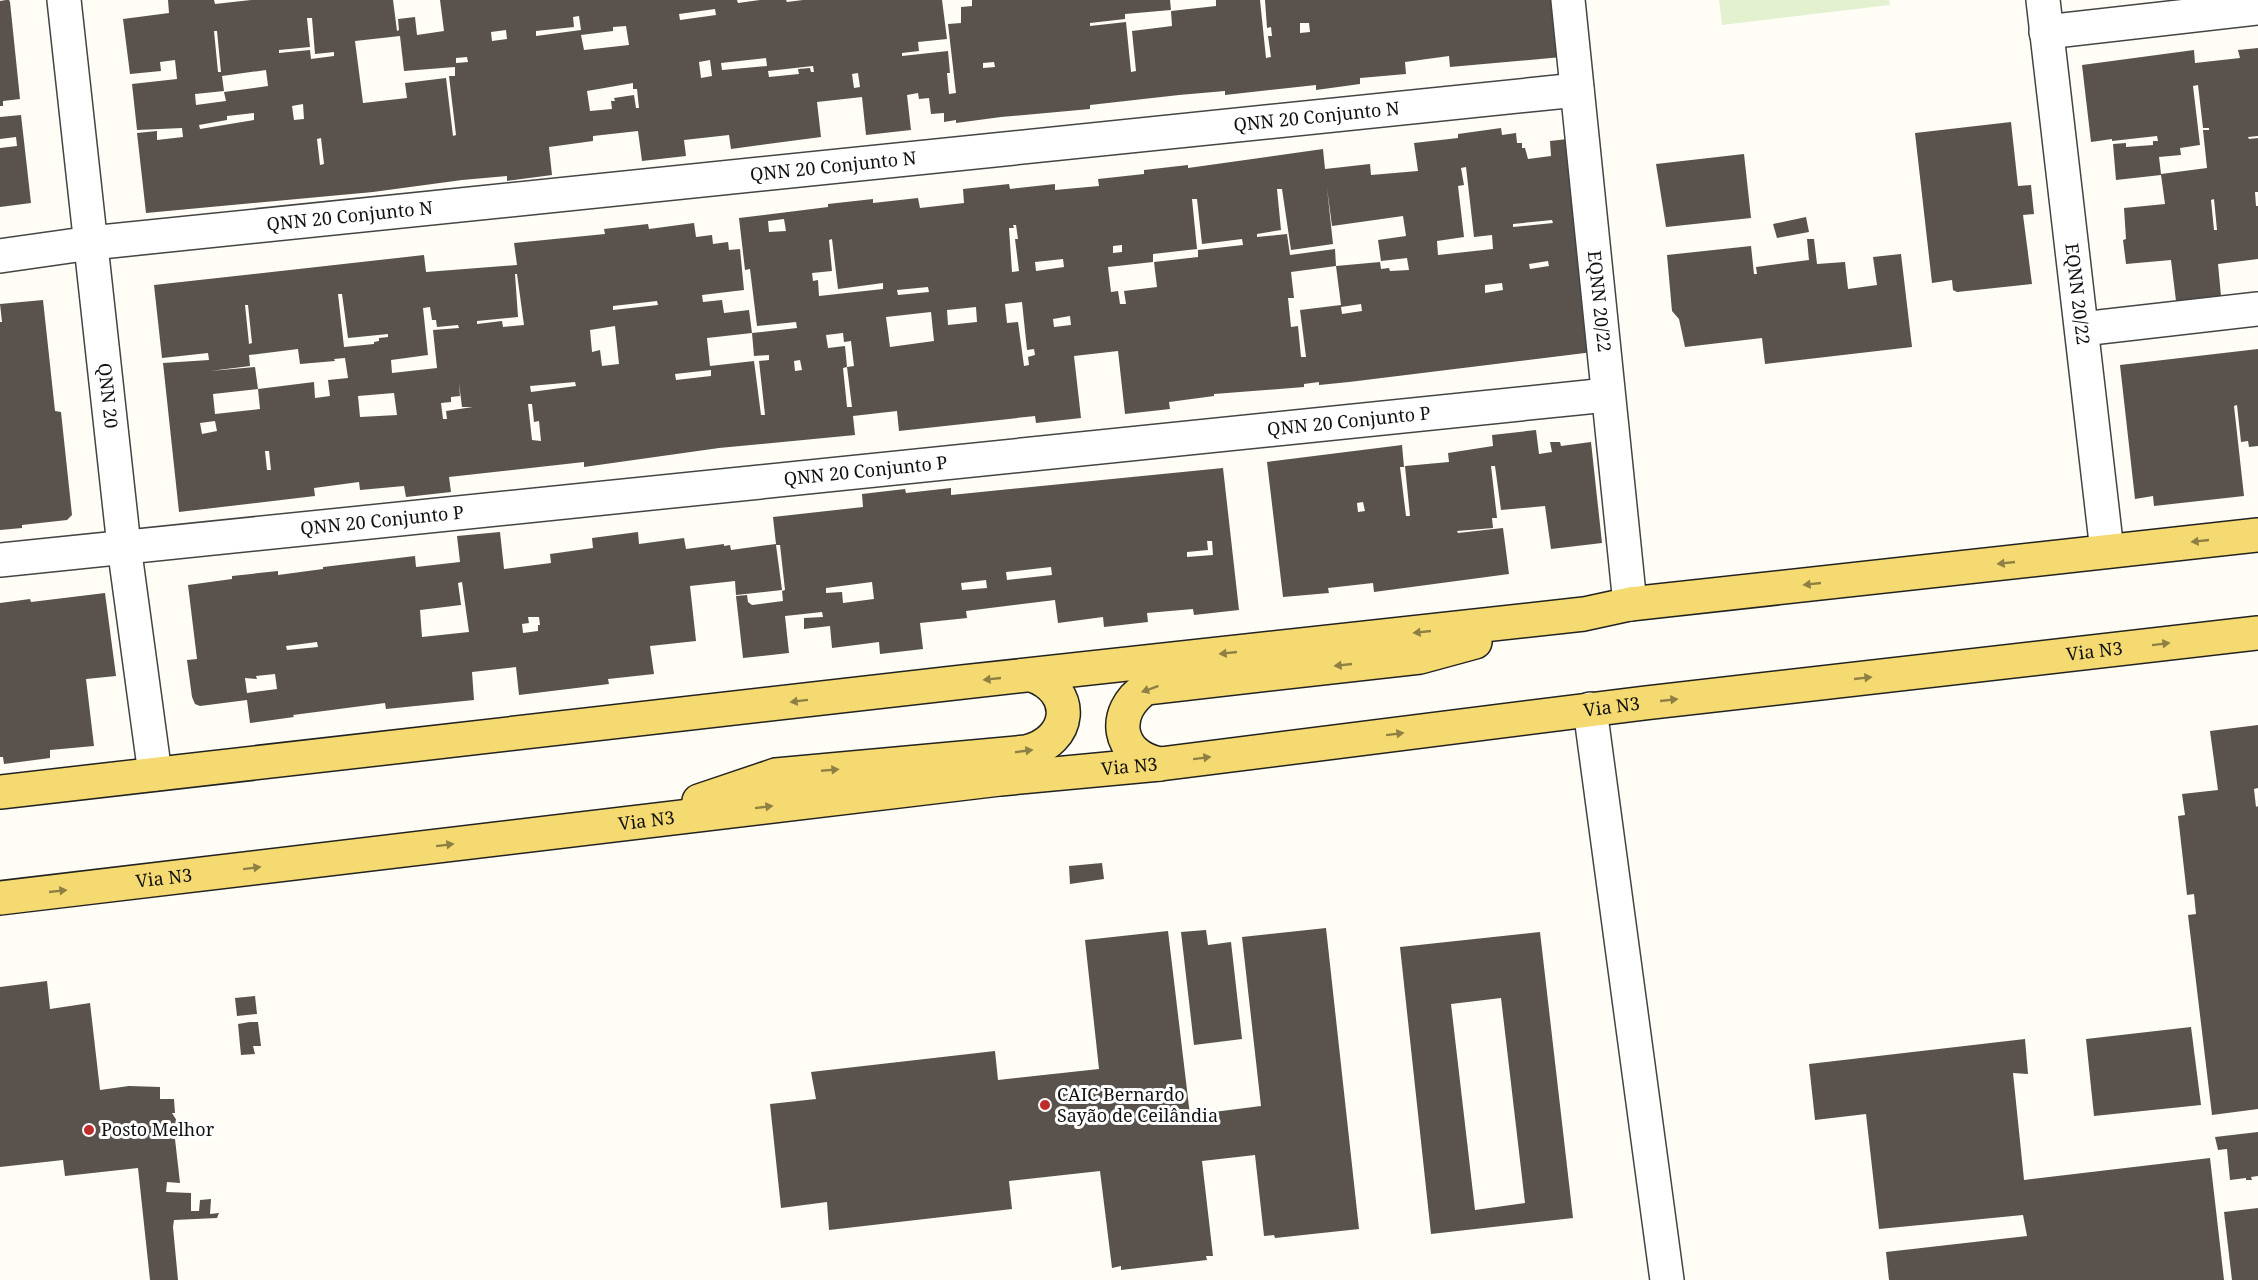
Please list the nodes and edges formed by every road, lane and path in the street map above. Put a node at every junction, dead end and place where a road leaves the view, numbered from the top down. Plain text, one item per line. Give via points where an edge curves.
1 (64, 0) edge
2 (1568, 0) edge
3 (2043, 0) edge
4 (2258, 8) edge
5 (2046, 32) junction
6 (1577, 90) junction
7 (91, 243) junction
8 (0, 256) edge
9 (2258, 309) edge
10 (2082, 329) junction
11 (1607, 395) junction
12 (2258, 535) edge
13 (124, 546) junction
14 (2107, 551) junction
15 (0, 560) edge
16 (1630, 604) junction
17 (1584, 614) junction
18 (2258, 633) edge
19 (1032, 675) junction
20 (1590, 709) junction
21 (1160, 764) junction
22 (155, 774) junction
23 (82, 783) junction
24 (0, 792) edge
25 (0, 803) edge
26 (632, 823) junction
27 (0, 898) edge
28 (1667, 1280) edge

1 - 7 street, QNN 20
2 - 6 street, EQNN 20/22
3 - 5 street, EQNN 20/22
4 - 5 street
5 - 10 street, EQNN 20/22
6 - 7 street, QNN 20 Conjunto N
6 - 11 street, EQNN 20/22
7 - 8 street
7 - 13 street, QNN 20
9 - 10 street
10 - 14 street, EQNN 20/22
11 - 13 street, QNN 20 Conjunto P
11 - 16 street, EQNN 20/22
12 -> 14 main road
13 - 15 street
13 - 22 street, QNN 20
14 -> 16 main road
16 - 17 main road
17 -> 19 main road
17 -> 21 main road via 1420,657 1146,688 1127,707 1123,733 1137,755
20 -> 18 main road, Via N3
19 -> 22 main road
26 -> 19 main road via 777,776 1040,748 1059,730 1062,702 1050,684
21 -> 20 main road, Via N3
20 - 28 street
26 -> 21 main road, Via N3
22 - 23 main road
23 - 24 main road
23 - 25 main road
27 -> 26 main road, Via N3

